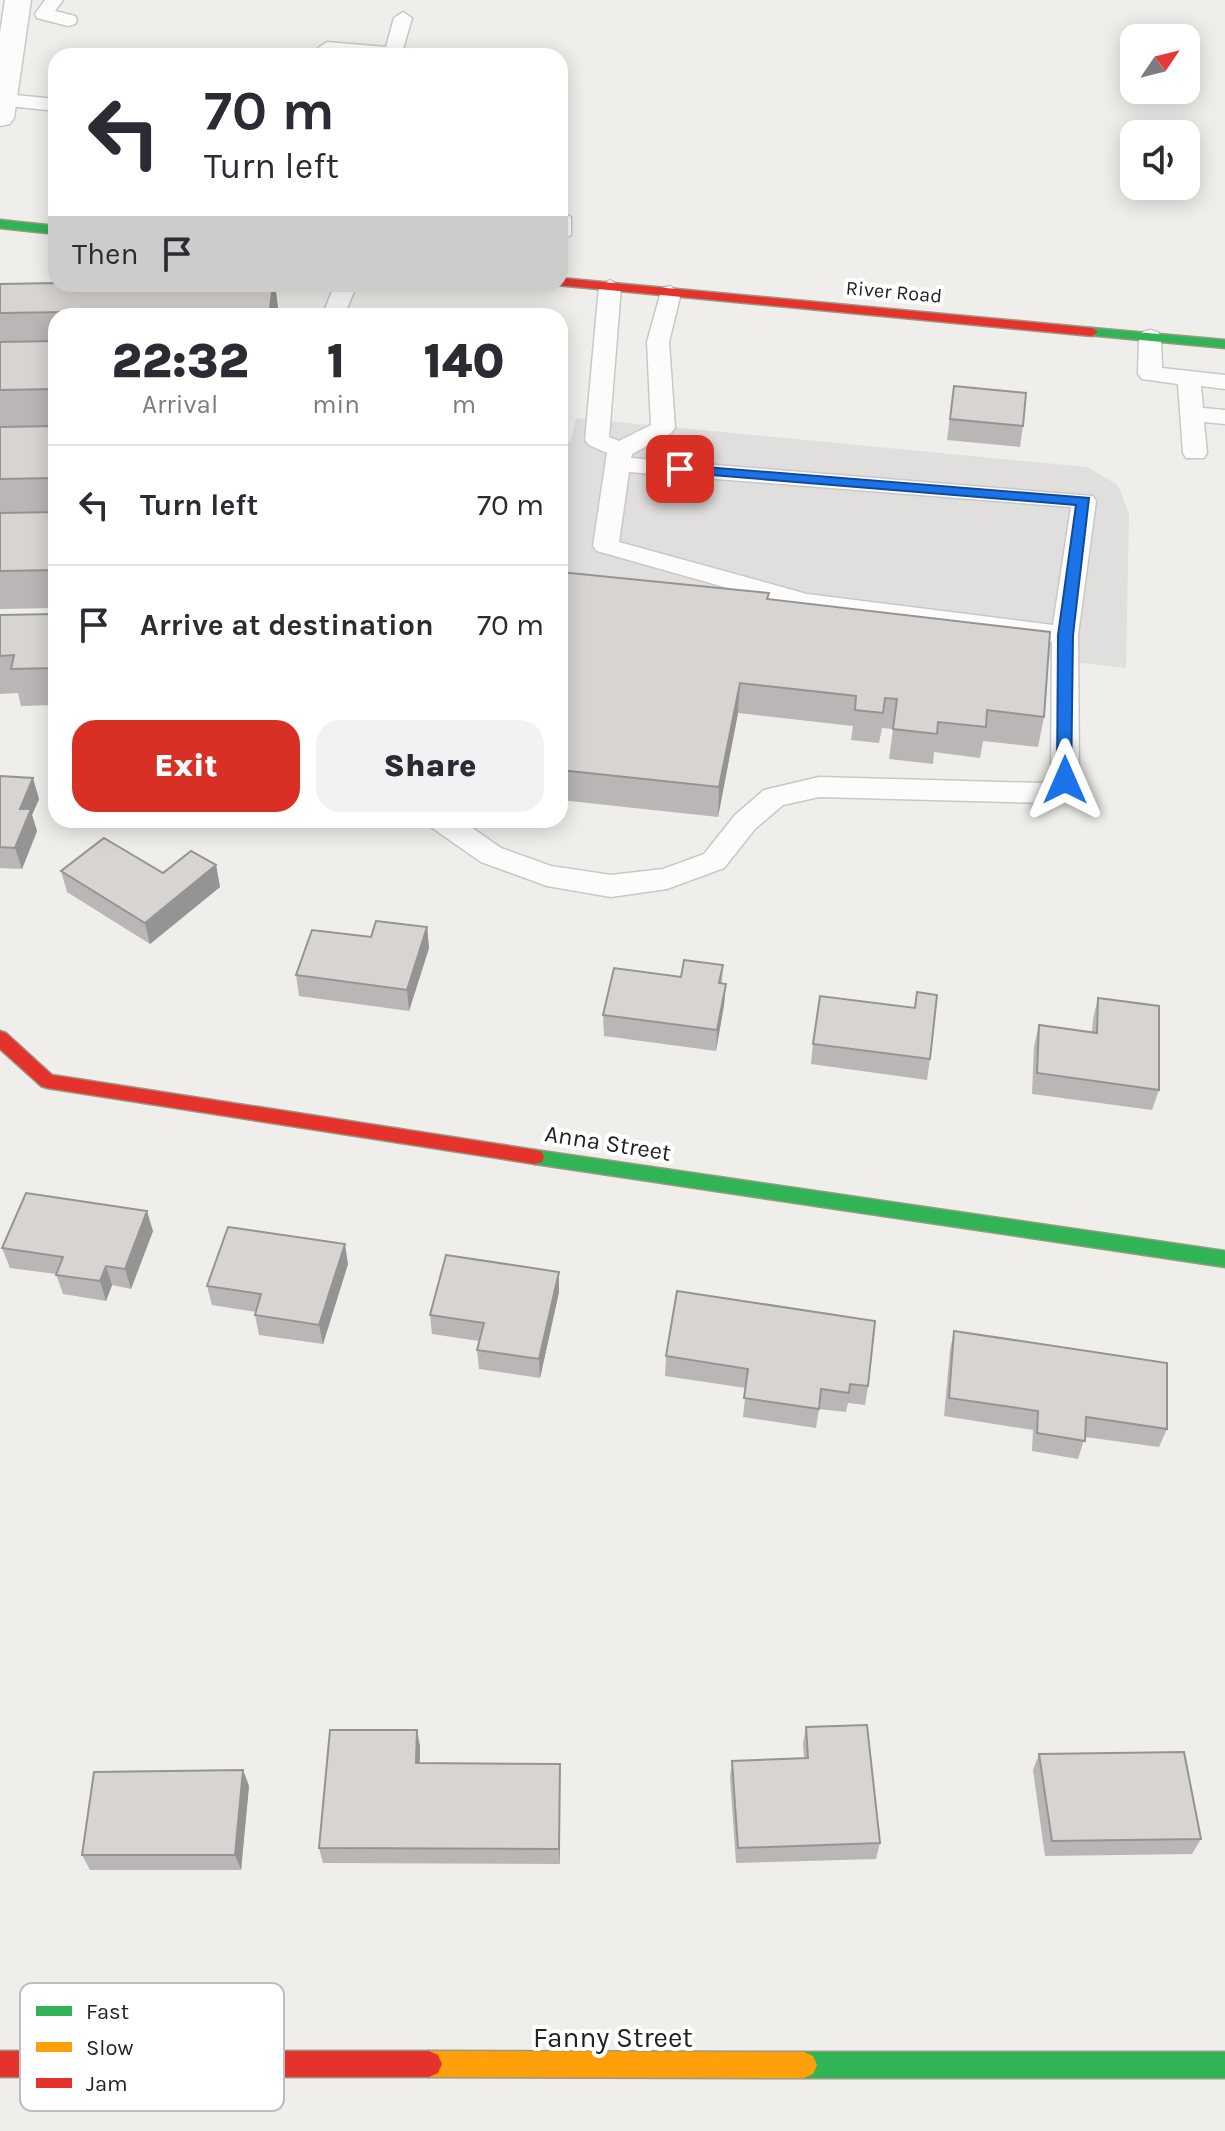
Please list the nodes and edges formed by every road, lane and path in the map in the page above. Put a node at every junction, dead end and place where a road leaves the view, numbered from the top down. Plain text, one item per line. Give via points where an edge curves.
1 (18, 0) edge
2 (54, 0) edge
3 (403, 18) dead end
4 (68, 20) dead end
5 (395, 48) edge
6 (48, 106) edge
7 (2, 109) edge
8 (0, 224) edge
9 (48, 229) edge
10 (568, 283) edge
11 (610, 287) junction
12 (670, 293) junction
13 (1150, 337) junction
14 (1225, 344) edge
15 (1189, 378) junction
16 (1225, 382) edge
17 (1191, 414) junction
18 (1225, 417) edge
19 (1195, 453) dead end
20 (619, 457) junction
21 (1065, 635) junction
22 (452, 828) edge
23 (0, 1038) edge
24 (1225, 1259) edge
25 (0, 2064) edge
26 (20, 2064) edge
27 (284, 2064) edge
28 (1225, 2065) edge

1 - 7 street
2 - 4 lane via 44,14
3 - 5 lane
6 - 7 lane
8 - 9 street
10 - 11 street, River Road
11 - 12 street, River Road
11 - 20 lane via 597,440
12 - 13 street, River Road
12 - 20 lane via 658,342 663,428
13 - 14 street, River Road
13 - 15 lane via 1150,374
15 - 16 lane
15 - 17 lane
17 - 18 lane
17 - 19 lane
20 - 21 lane via 606,546 806,602
20 - 21 lane via 1084,501
21 - 22 lane via 1065,780 1047,793 819,787 774,797 745,822 714,861 667,879 611,886 547,876 491,855
23 - 24 street, Anna Street via 47,1081
25 - 26 street, Fanny Street
27 - 28 street, Fanny Street

